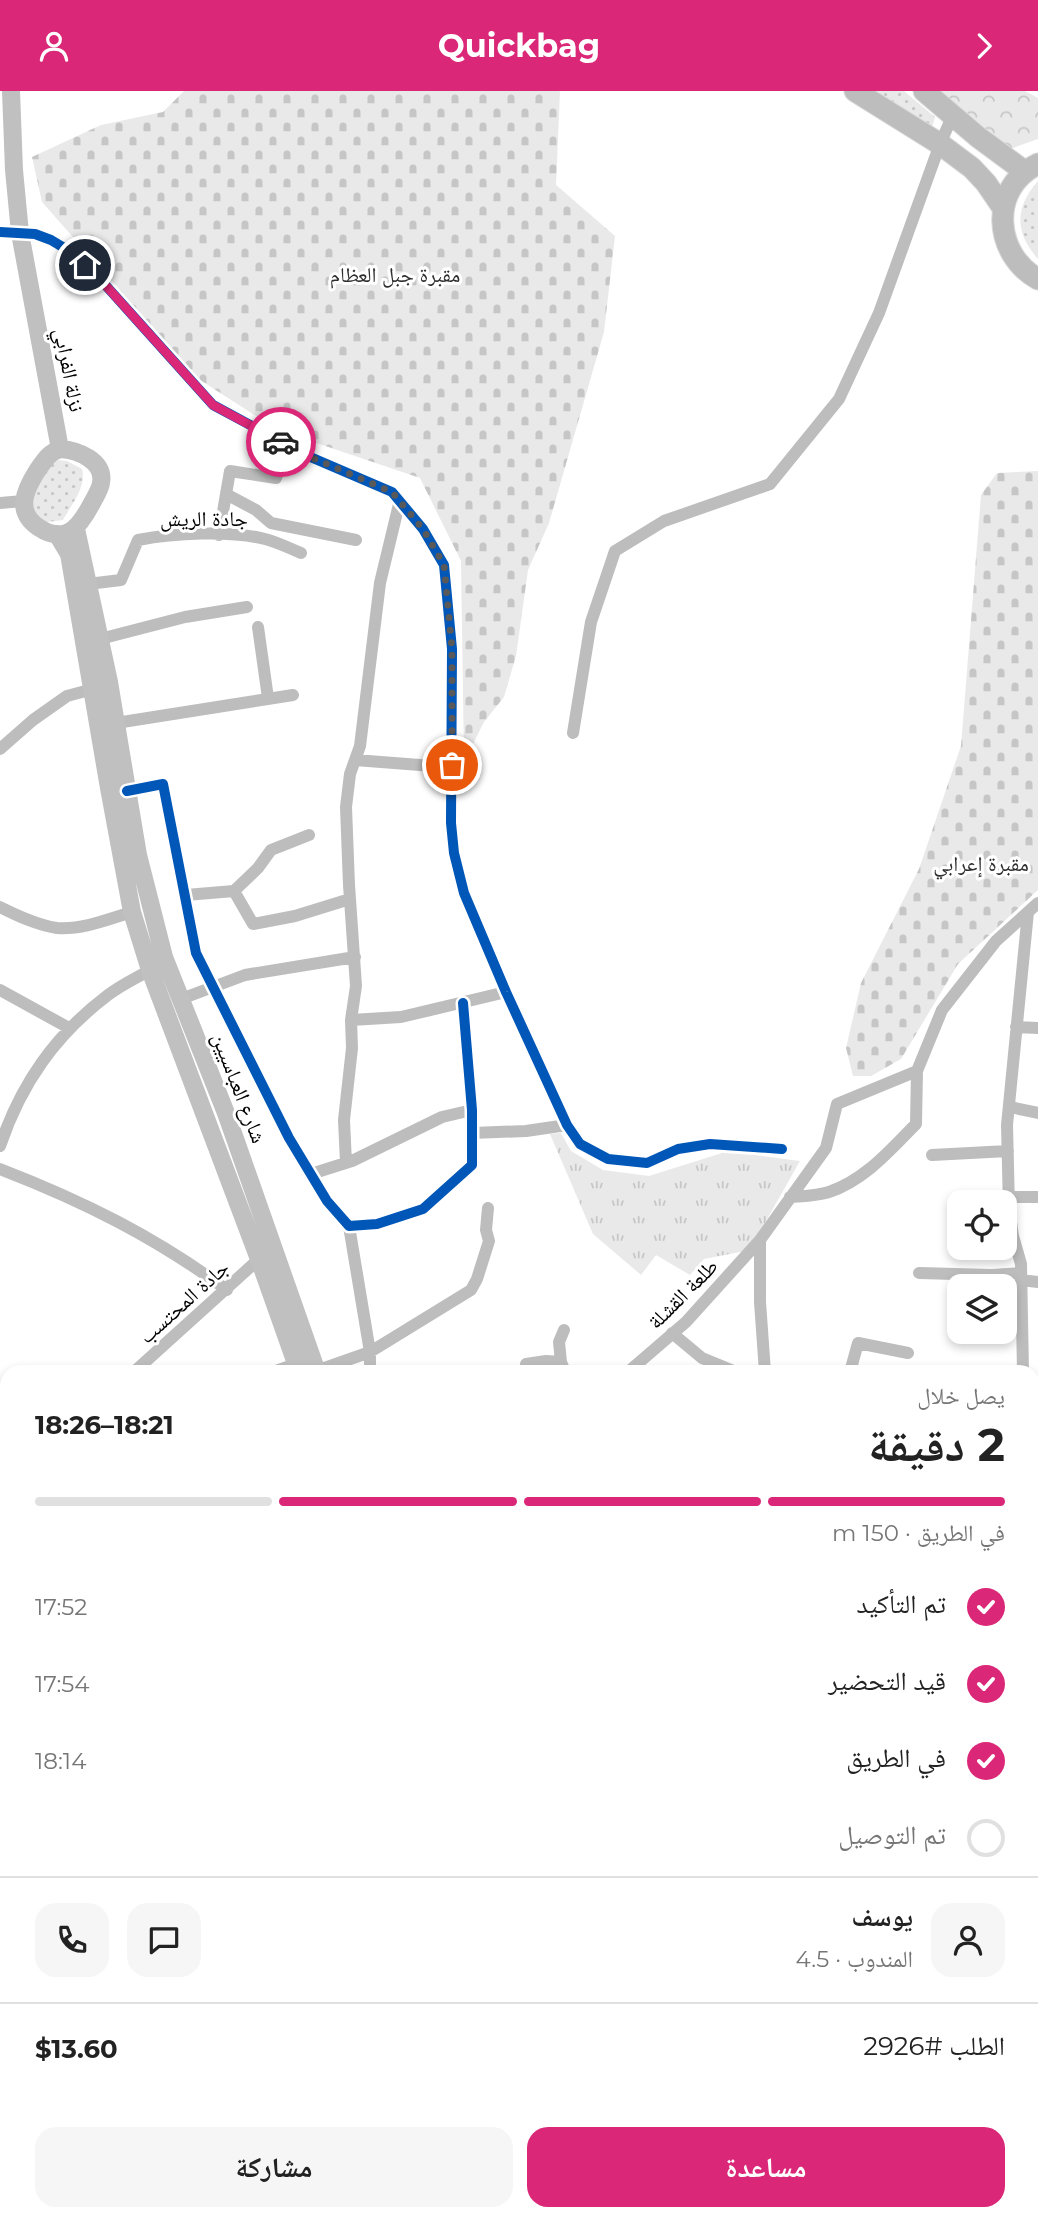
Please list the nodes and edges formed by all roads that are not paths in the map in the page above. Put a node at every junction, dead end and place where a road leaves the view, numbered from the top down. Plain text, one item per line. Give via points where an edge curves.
1 (11, 91) edge
2 (855, 91) edge
3 (924, 91) edge
4 (952, 117) junction
5 (940, 144) junction
6 (1031, 167) edge
7 (1003, 208) junction
8 (0, 232) edge
9 (20, 233) junction
10 (1038, 279) edge
11 (288, 445) junction
12 (60, 449) junction
13 (226, 494) junction
14 (400, 500) junction
15 (23, 501) junction
16 (0, 503) edge
17 (76, 529) junction
18 (57, 534) junction
19 (219, 535) junction
20 (356, 540) dead end
21 (301, 553) dead end
22 (88, 584) junction
23 (247, 607) dead end
24 (258, 627) dead end
25 (100, 639) junction
26 (93, 689) junction
27 (293, 695) dead end
28 (268, 698) junction
29 (116, 723) junction
30 (573, 733) dead end
31 (0, 749) edge
32 (355, 760) junction
33 (452, 765) junction
34 (127, 791) junction
35 (309, 835) dead end
36 (234, 891) junction
37 (186, 895) junction
38 (350, 899) junction
39 (0, 907) edge
40 (1033, 908) edge
41 (132, 912) junction
42 (355, 957) junction
43 (150, 970) junction
44 (212, 988) junction
45 (0, 990) edge
46 (506, 992) junction
47 (181, 999) junction
48 (463, 1003) junction
49 (351, 1020) junction
50 (1016, 1027) junction
51 (69, 1028) junction
52 (1038, 1028) edge
53 (917, 1071) junction
54 (1010, 1107) junction
55 (472, 1110) junction
56 (1038, 1113) edge
57 (567, 1125) junction
58 (472, 1133) junction
59 (0, 1146) edge
60 (782, 1149) dead end
61 (1008, 1151) junction
62 (932, 1155) dead end
63 (346, 1163) junction
64 (0, 1169) edge
65 (311, 1174) junction
66 (1009, 1190) edge
67 (790, 1197) junction
68 (1017, 1197) edge
69 (1038, 1197) edge
70 (488, 1208) dead end
71 (349, 1226) junction
72 (760, 1240) junction
73 (1017, 1251) edge
74 (259, 1259) junction
75 (919, 1273) dead end
76 (1021, 1277) junction
77 (1038, 1282) edge
78 (226, 1290) junction
79 (564, 1330) dead end
80 (672, 1333) junction
81 (370, 1352) junction
82 (908, 1353) dead end
83 (526, 1364) dead end
84 (142, 1365) edge
85 (305, 1365) edge
86 (305, 1365) edge
87 (324, 1365) edge
88 (370, 1365) edge
89 (557, 1365) edge
90 (563, 1365) edge
91 (636, 1365) edge
92 (719, 1365) edge
93 (764, 1365) edge
94 (852, 1365) edge
95 (1023, 1365) edge

1 - 9 main road, نزلة الفرابي
2 - 5 main road
3 - 4 main road
4 - 5 street
4 - 6 main road via 1001,155
5 - 7 main road via 972,168
5 - 30 street via 879,313 839,399 770,484 664,521 615,551 590,622
6 - 7 main road via 1010,188
7 - 10 main road via 1005,238 1012,253
8 - 9 street
9 - 11 street via 51,240 71,252 213,405
9 - 12 main road, نزلة الفرابي
11 - 13 street via 276,478 230,471
11 - 14 street via 392,492
12 - 15 main road via 47,456
12 - 17 main road via 93,461 101,475 98,491
13 - 19 street
13 - 20 street via 271,523
14 - 32 street via 380,583
14 - 33 street via 444,565 452,649
15 - 16 street
15 - 18 main road via 36,526
17 - 18 main road
17 - 22 main road, شارع العباسيين
18 - 26 main road, شارع العباسيين via 69,554
19 - 21 street, جادة الريش via 264,539
19 - 22 street, جادة الريش via 138,540 121,580
22 - 25 main road, شارع العباسيين
23 - 25 street
24 - 28 street
25 - 29 main road, شارع العباسيين
26 - 31 street via 67,696
26 - 41 main road, شارع العباسيين
27 - 28 street
28 - 29 street
29 - 34 main road, شارع العباسيين
32 - 33 street
32 - 38 street via 346,807
33 - 46 street via 454,853 464,893
34 - 37 street via 163,784
34 - 47 main road, شارع العباسيين via 164,957
35 - 36 street via 271,850
36 - 37 street
36 - 38 street via 253,924
37 - 44 street via 196,953
38 - 42 street
39 - 41 street via 57,927 84,926
40 - 50 street
40 - 53 street via 996,941 942,1010
41 - 43 main road, شارع العباسيين
42 - 44 street via 245,975
42 - 49 street
43 - 51 street via 109,994
43 - 74 main road, شارع العباسيين
44 - 47 street
44 - 65 street
45 - 51 street
46 - 48 street
46 - 57 street
47 - 85 main road, شارع العباسيين via 226,1113
48 - 49 street via 401,1017
48 - 55 street
49 - 63 street via 344,1120
50 - 52 street
50 - 54 street
51 - 59 street via 34,1070
53 - 67 street, طلعة القشلة via 837,1104 826,1147
53 - 67 street via 916,1124 881,1161 828,1193
54 - 56 street
54 - 61 street
55 - 58 street
55 - 63 street via 442,1117
57 - 58 street
57 - 60 street via 580,1144 608,1159 647,1164 678,1149 710,1144
58 - 71 street via 472,1165 423,1209 377,1224
61 - 62 street
61 - 66 street
63 - 65 street
64 - 78 street via 129,1227 185,1259
65 - 71 street
67 - 72 street, طلعة القشلة
68 - 69 street
70 - 81 street via 489,1241 471,1290
71 - 81 street
72 - 80 street, طلعة القشلة
72 - 93 street
73 - 76 street
74 - 78 street, جادة المحتسب
74 - 86 main road, شارع العباسيين
75 - 76 street
76 - 77 street
76 - 95 street
78 - 84 street, جادة المحتسب
79 - 90 street via 559,1342
80 - 91 street, طلعة القشلة
80 - 92 street via 702,1358
81 - 87 street
81 - 88 street
82 - 94 street via 858,1343
83 - 89 street via 546,1361

